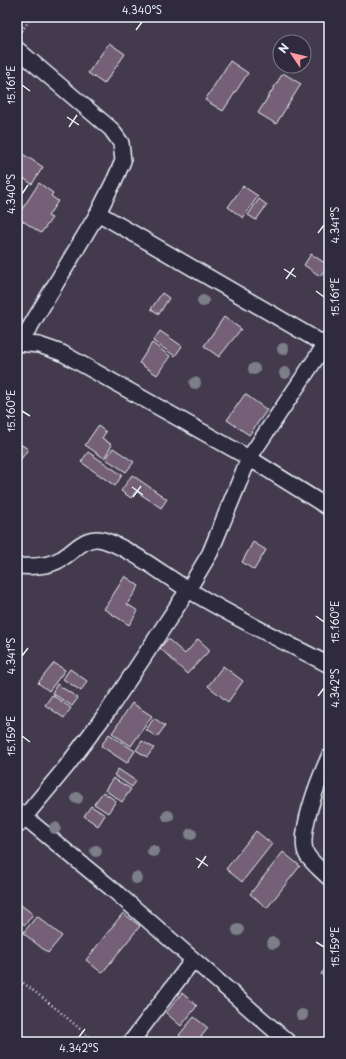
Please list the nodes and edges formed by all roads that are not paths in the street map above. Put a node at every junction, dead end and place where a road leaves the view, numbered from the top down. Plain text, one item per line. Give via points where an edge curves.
1 (17, 49) edge
2 (98, 213) junction
3 (19, 343) edge
4 (328, 343) edge
5 (249, 458) junction
6 (329, 508) edge
7 (17, 566) edge
8 (188, 590) junction
9 (329, 665) edge
10 (329, 756) edge
11 (19, 818) edge
12 (329, 878) edge
13 (193, 960) junction
14 (131, 1042) edge
15 (288, 1042) edge

1 - 2 street via 111,129 121,143 123,161
2 - 3 street
2 - 4 street
3 - 5 street via 39,345 62,353
4 - 5 street
5 - 6 street
5 - 8 street via 210,553
7 - 8 street via 50,564 83,542 92,539 104,540
8 - 9 street
8 - 11 street via 108,711 66,767
10 - 12 street via 310,809 304,840 307,854
11 - 13 street via 111,888
13 - 14 street
13 - 15 street

